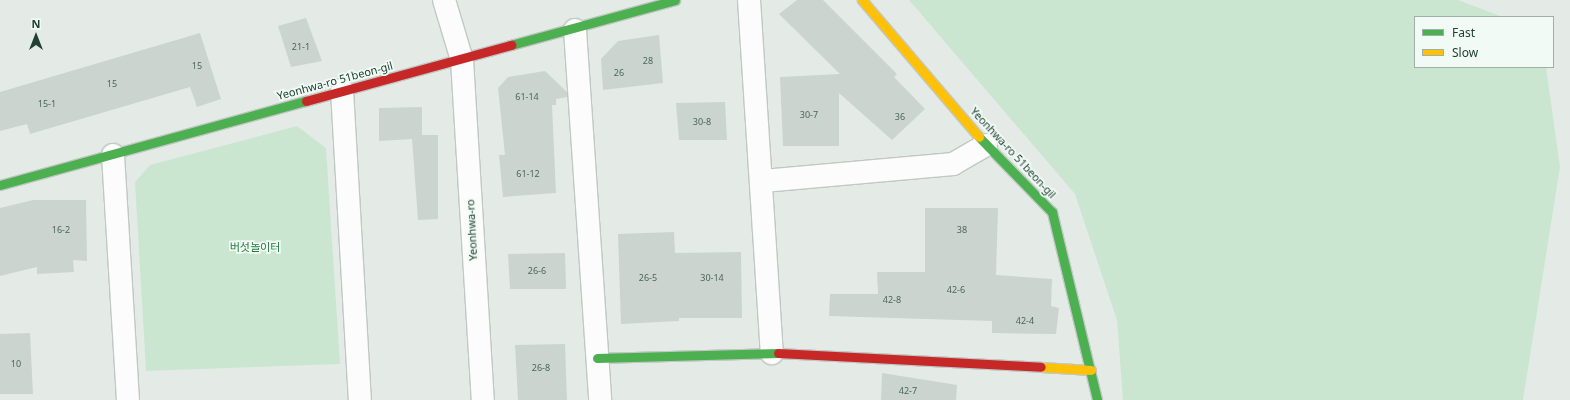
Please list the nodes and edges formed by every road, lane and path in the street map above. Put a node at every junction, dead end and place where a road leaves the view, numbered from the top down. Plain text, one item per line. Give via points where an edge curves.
1 (444, 0) edge
2 (676, 0) edge
3 (749, 0) edge
4 (862, 0) edge
5 (575, 30) junction
6 (462, 60) junction
7 (342, 90) junction
8 (986, 145) junction
9 (113, 155) junction
10 (763, 181) junction
11 (0, 185) edge
12 (772, 353) junction
13 (597, 358) junction
14 (1090, 370) junction
15 (128, 400) edge
16 (360, 400) edge
17 (483, 400) edge
18 (600, 400) edge
19 (1097, 400) edge

1 - 6 street, Yeonhwa-ro
2 - 5 street, Yeonhwa-ro 51beon-gil
3 - 10 street
4 - 8 street, Yeonhwa-ro 51beon-gil
5 - 6 street, Yeonhwa-ro 51beon-gil
5 - 13 street
6 - 7 street, Yeonhwa-ro 51beon-gil
6 - 17 street, Yeonhwa-ro
7 - 9 street, Yeonhwa-ro 51beon-gil
7 - 16 street
8 - 10 street via 953,164
8 - 14 street, Yeonhwa-ro 51beon-gil via 1052,212
9 - 11 street, Yeonhwa-ro 51beon-gil
9 - 15 street
10 - 12 street
12 - 13 street
12 - 14 street
13 - 18 street
14 - 19 street, Yeonhwa-ro 51beon-gil

